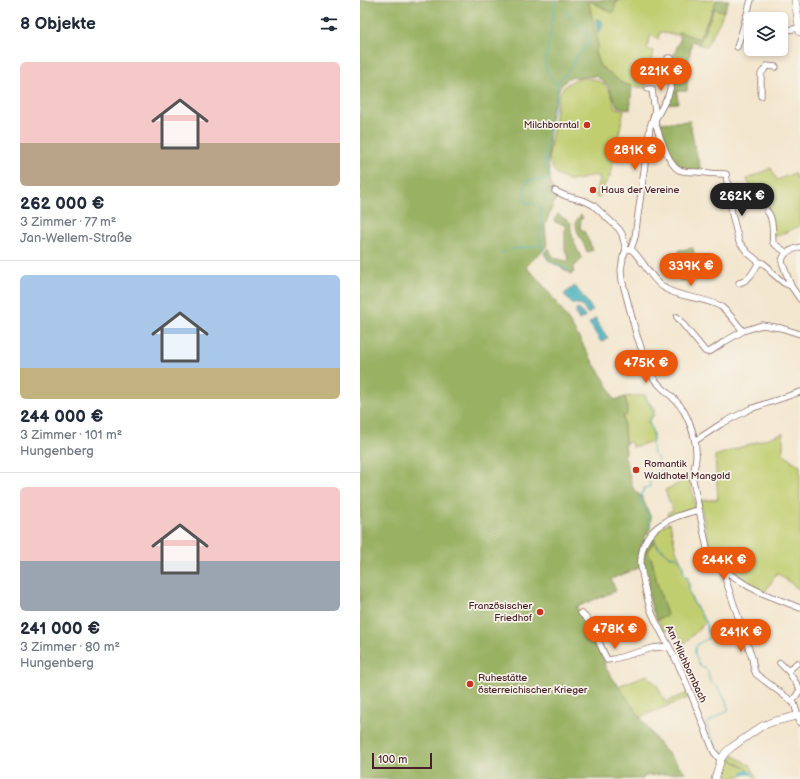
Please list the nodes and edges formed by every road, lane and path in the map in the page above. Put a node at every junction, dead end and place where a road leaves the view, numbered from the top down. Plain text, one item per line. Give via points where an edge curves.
1 (751, 0) edge
2 (795, 0) edge
3 (743, 28) joint
4 (800, 28) edge
5 (788, 30) edge
6 (800, 32) edge
7 (737, 47) dead end
8 (668, 58) dead end
9 (776, 67) dead end
10 (648, 89) dead end
11 (761, 96) dead end
12 (653, 120) junction
13 (555, 191) dead end
14 (767, 211) dead end
15 (800, 247) edge
16 (629, 249) junction
17 (787, 252) junction
18 (759, 262) junction
19 (740, 283) dead end
20 (792, 286) junction
21 (800, 299) edge
22 (677, 317) dead end
23 (743, 331) junction
24 (800, 334) edge
25 (800, 392) edge
26 (695, 441) junction
27 (699, 510) junction
28 (722, 569) junction
29 (800, 608) edge
30 (581, 612) dead end
31 (669, 646) junction
32 (780, 663) dead end
33 (797, 663) dead end
34 (788, 672) junction
35 (800, 690) edge
36 (792, 702) junction
37 (799, 718) edge
38 (721, 759) junction
39 (715, 779) edge

1 - 3 street
2 - 4 main road
3 - 7 street
4 - 5 street
4 - 6 main road
8 - 12 street via 672,60 672,82 668,96
9 - 11 street via 767,66 762,74
10 - 12 street via 652,89 653,93
12 - 16 street via 635,237
12 - 18 street via 677,169 726,174 739,242
13 - 16 street via 593,205 619,229
14 - 17 street via 772,222 773,243
15 - 17 street
16 - 23 street via 667,289 720,306
16 - 26 street via 623,257 622,280 649,371 655,382 682,408
17 - 20 street via 782,262
18 - 19 street via 752,274
18 - 20 street
20 - 21 street
22 - 23 street via 707,352
23 - 24 street via 762,325
25 - 26 street via 750,410 721,424
26 - 27 street via 693,480
27 - 28 street via 710,557
27 - 31 street, Am Milchbornbach via 658,526 647,538 642,552 641,567 649,606
28 - 29 street via 748,586
28 - 36 street via 756,674
30 - 31 street via 590,622 606,660
31 - 38 street, Am Milchbornbach via 714,752
32 - 34 street
33 - 34 street
34 - 35 street
35 - 36 street
36 - 37 street
37 - 38 main road via 762,726 732,747
38 - 39 main road

